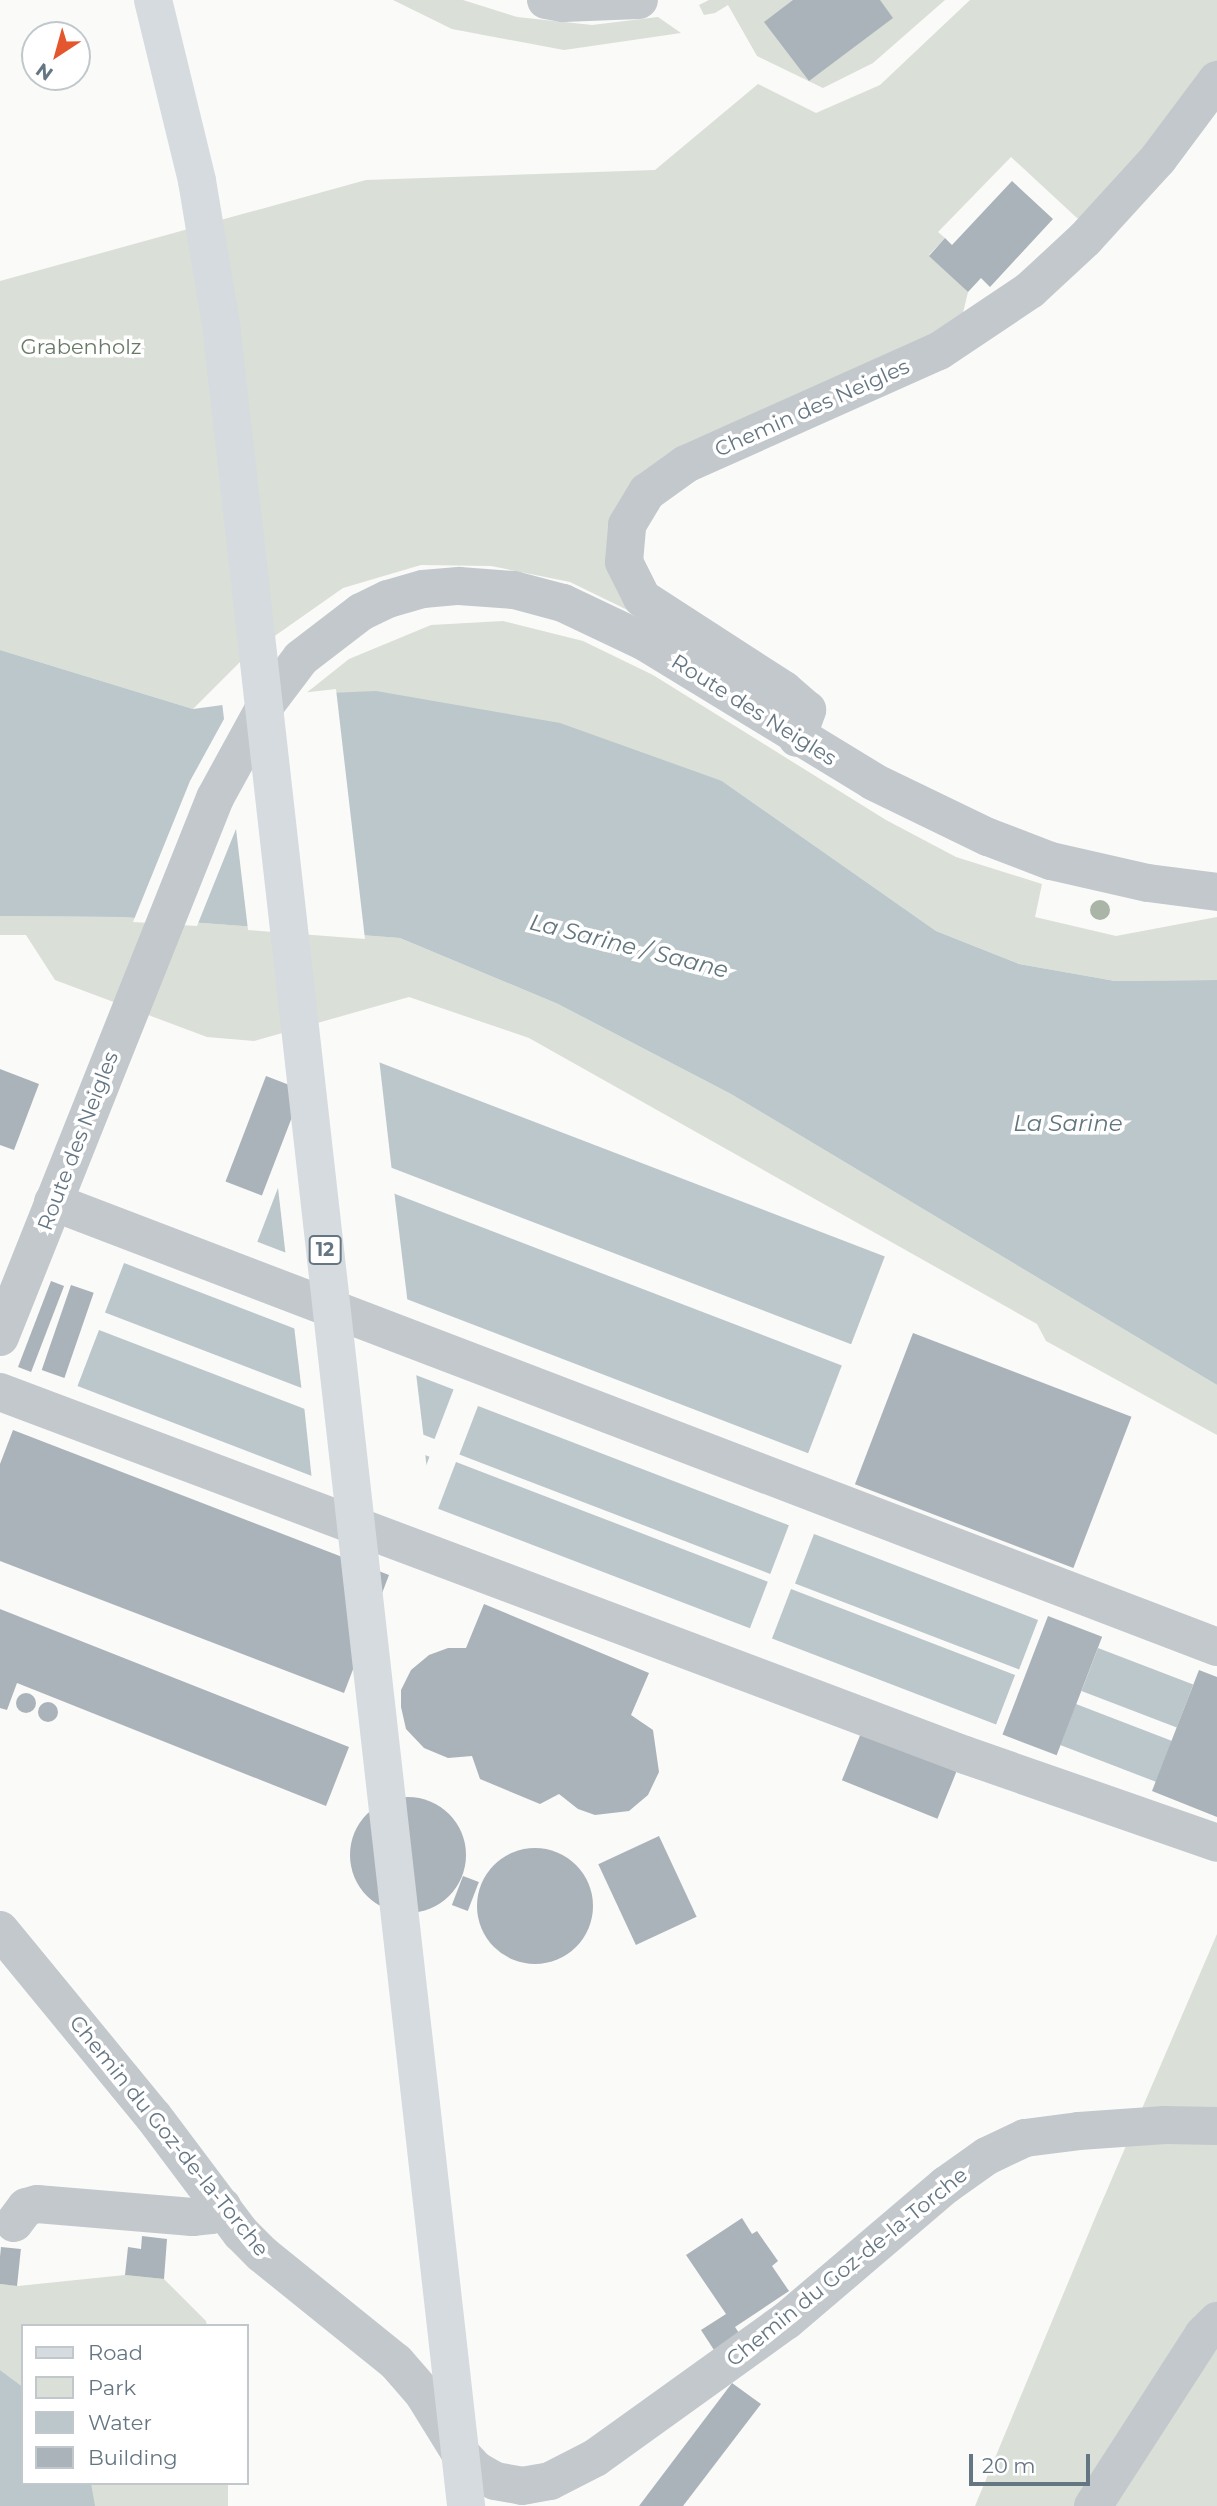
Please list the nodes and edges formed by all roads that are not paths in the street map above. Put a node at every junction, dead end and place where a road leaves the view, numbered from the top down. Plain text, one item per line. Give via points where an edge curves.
1 (153, 0) edge
2 (546, 0) edge
3 (639, 0) edge
4 (1217, 80) edge
5 (797, 738) junction
6 (1217, 892) edge
7 (53, 1202) junction
8 (0, 1337) edge
9 (0, 1392) edge
10 (1217, 1647) edge
11 (1217, 1843) edge
12 (0, 1930) edge
13 (1217, 2126) edge
14 (222, 2207) junction
15 (14, 2223) dead end
16 (1217, 2321) edge
17 (466, 2506) edge
18 (1093, 2506) edge

1 - 17 main road, 12 via 197,181 221,324
2 - 3 street
4 - 5 street, Chemin des Neigles via 1158,159 1085,239 1030,290 939,351 686,464 647,492 626,525 624,562 642,598 784,690 807,710
5 - 6 street, Route des Neigles via 925,808 1051,861 1148,883
5 - 7 street, Route des Neigles via 645,642 563,603 514,590 459,586 423,589 361,611 301,659 267,703 215,798
7 - 8 street, Route des Neigles
7 - 10 street
9 - 11 street via 965,1755
12 - 14 street, Chemin du Goz-de-la-Torche
13 - 14 street, Chemin du Goz-de-la-Torche via 1165,2125 1052,2134 1025,2138 987,2156 946,2185 786,2321 595,2458 550,2481 522,2486 495,2481 476,2470 396,2362 262,2254
14 - 15 street via 211,2215 192,2217 37,2204 26,2207
16 - 18 street via 1203,2335

